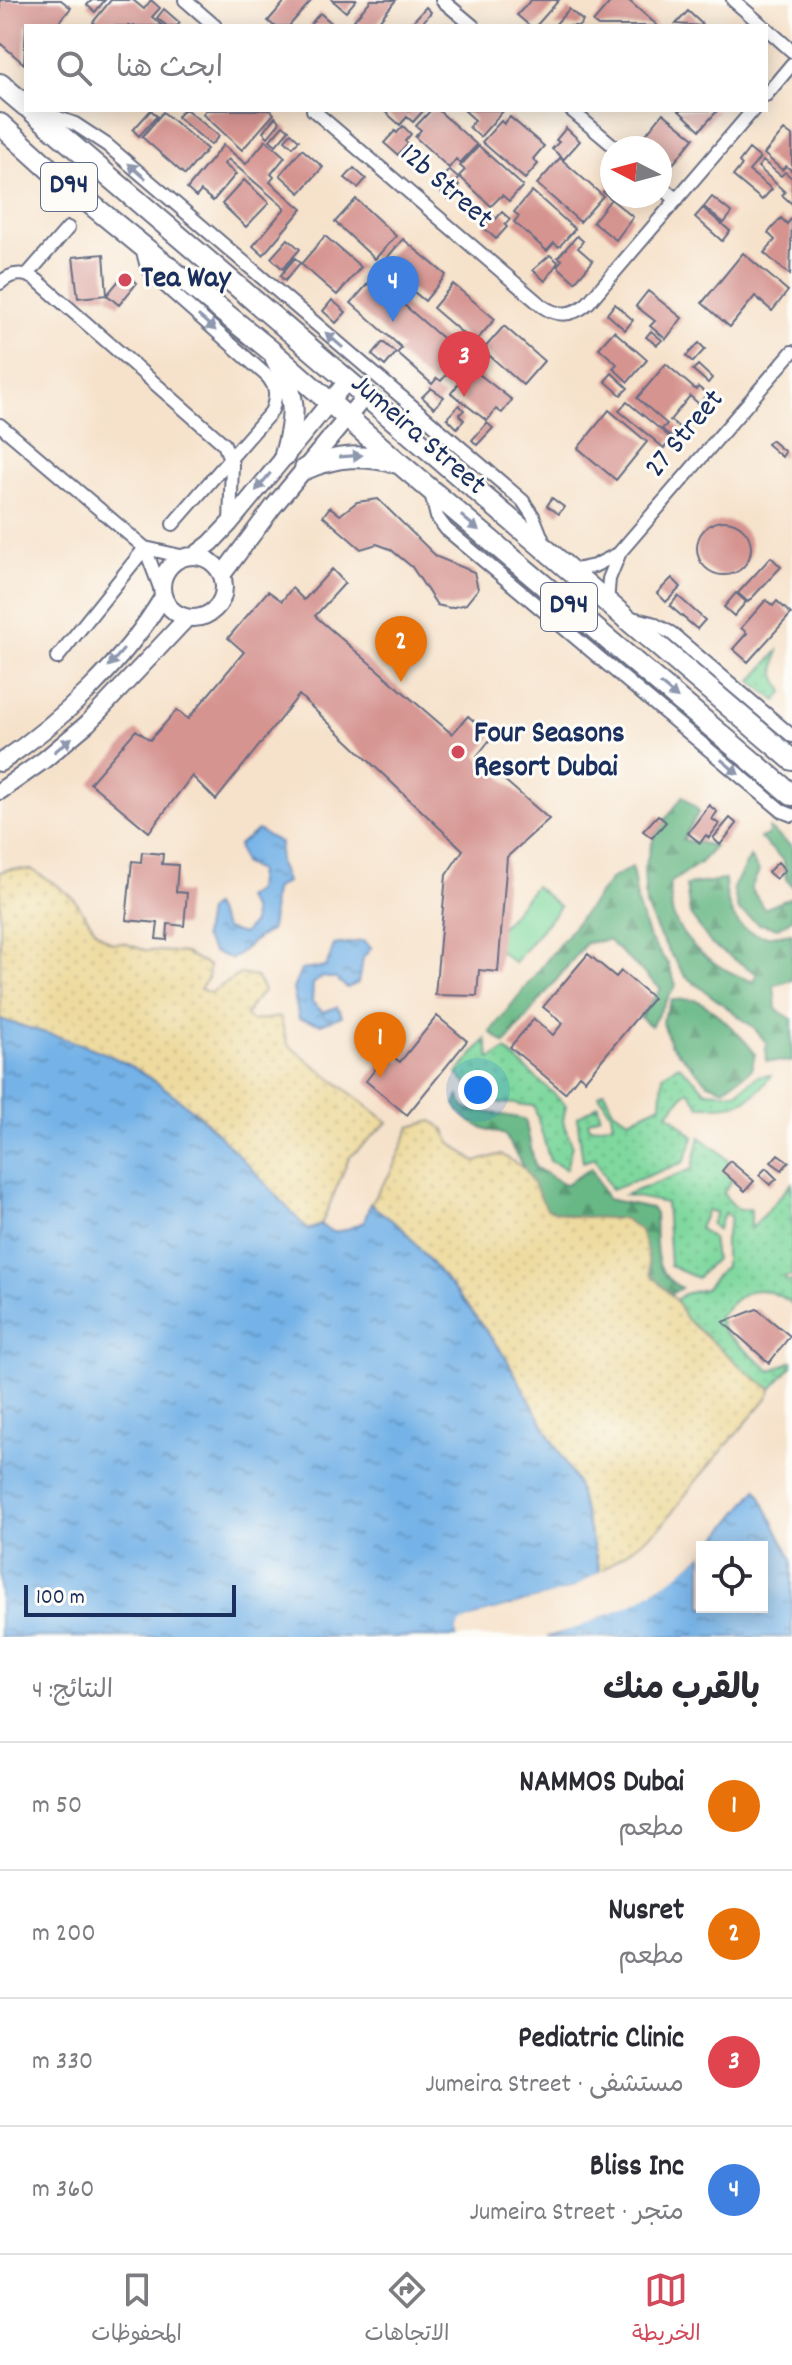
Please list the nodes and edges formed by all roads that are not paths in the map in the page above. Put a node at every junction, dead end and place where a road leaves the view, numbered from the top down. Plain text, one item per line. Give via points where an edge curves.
1 (185, 0) edge
2 (442, 0) edge
3 (733, 0) edge
4 (213, 24) edge
5 (471, 24) edge
6 (761, 24) edge
7 (768, 30) edge
8 (792, 51) edge
9 (792, 64) edge
10 (0, 84) edge
11 (768, 93) edge
12 (24, 104) edge
13 (36, 112) edge
14 (40, 112) edge
15 (315, 112) edge
16 (573, 112) edge
17 (751, 112) edge
18 (1, 126) edge
19 (602, 136) edge
20 (672, 196) edge
21 (677, 200) junction
22 (68, 228) dead end
23 (142, 244) junction
24 (27, 275) junction
25 (0, 283) edge
26 (270, 350) junction
27 (792, 352) edge
28 (348, 380) junction
29 (366, 395) junction
30 (331, 401) junction
31 (349, 416) junction
32 (0, 425) edge
33 (285, 455) junction
34 (230, 456) junction
35 (399, 463) junction
36 (305, 469) junction
37 (431, 489) junction
38 (230, 523) junction
39 (173, 524) dead end
40 (145, 548) junction
41 (546, 549) junction
42 (620, 552) junction
43 (189, 556) junction
44 (570, 571) junction
45 (222, 575) junction
46 (163, 595) junction
47 (614, 609) junction
48 (187, 618) junction
49 (57, 658) dead end
50 (792, 736) edge
51 (792, 760) edge
52 (0, 763) edge
53 (0, 791) edge
54 (792, 795) edge
55 (792, 815) edge

1 - 4 street
2 - 5 street
3 - 6 street
7 - 8 street
9 - 11 street
10 - 12 main road
13 - 28 main road, Jumeira Street / D94
41 -> 14 street via 523,501 107,145 75,124
15 - 21 street, 12b Street via 542,306 560,314 580,310
16 - 19 street
17 - 21 street
18 - 23 main road, Jumeira Street / D94
20 - 21 street
22 - 24 street
23 - 26 main road, Jumeira Street / D94
23 -> 34 street via 155,277 275,388 271,412
24 - 25 street
24 - 34 street via 224,444
26 - 30 main road, Jumeira Street / D94
26 - 33 main road via 287,379 295,409
27 - 42 street, 27 Street
28 - 29 main road, Jumeira Street / D94
28 - 30 street
29 - 31 street
29 - 41 main road, Jumeira Street / D94
30 - 31 main road, Jumeira Street / D94
30 - 33 street
31 - 35 main road, Jumeira Street / D94
31 - 36 street
32 - 40 street
33 -> 38 street
34 - 38 street
34 - 39 street
36 -> 35 main road via 363,455
35 - 37 main road, Jumeira Street / D94
36 - 45 street
37 -> 54 main road, Jumeira Street / D94
37 -> 55 street via 437,517 446,529
38 - 43 street
40 - 43 street
40 - 46 street
40 - 49 street
41 - 44 main road, Jumeira Street / D94
42 - 44 street, 27 Street
42 - 47 street, 27 Street via 609,579
43 - 45 street via 211,561
43 - 46 street via 170,567
44 - 47 main road, Jumeira Street / D94
45 - 48 street via 224,596 219,605 204,617
46 - 48 street via 177,614
46 -> 52 street via 85,692
47 - 50 street via 671,633
47 - 51 main road, Jumeira Street / D94
53 -> 48 street via 88,723

